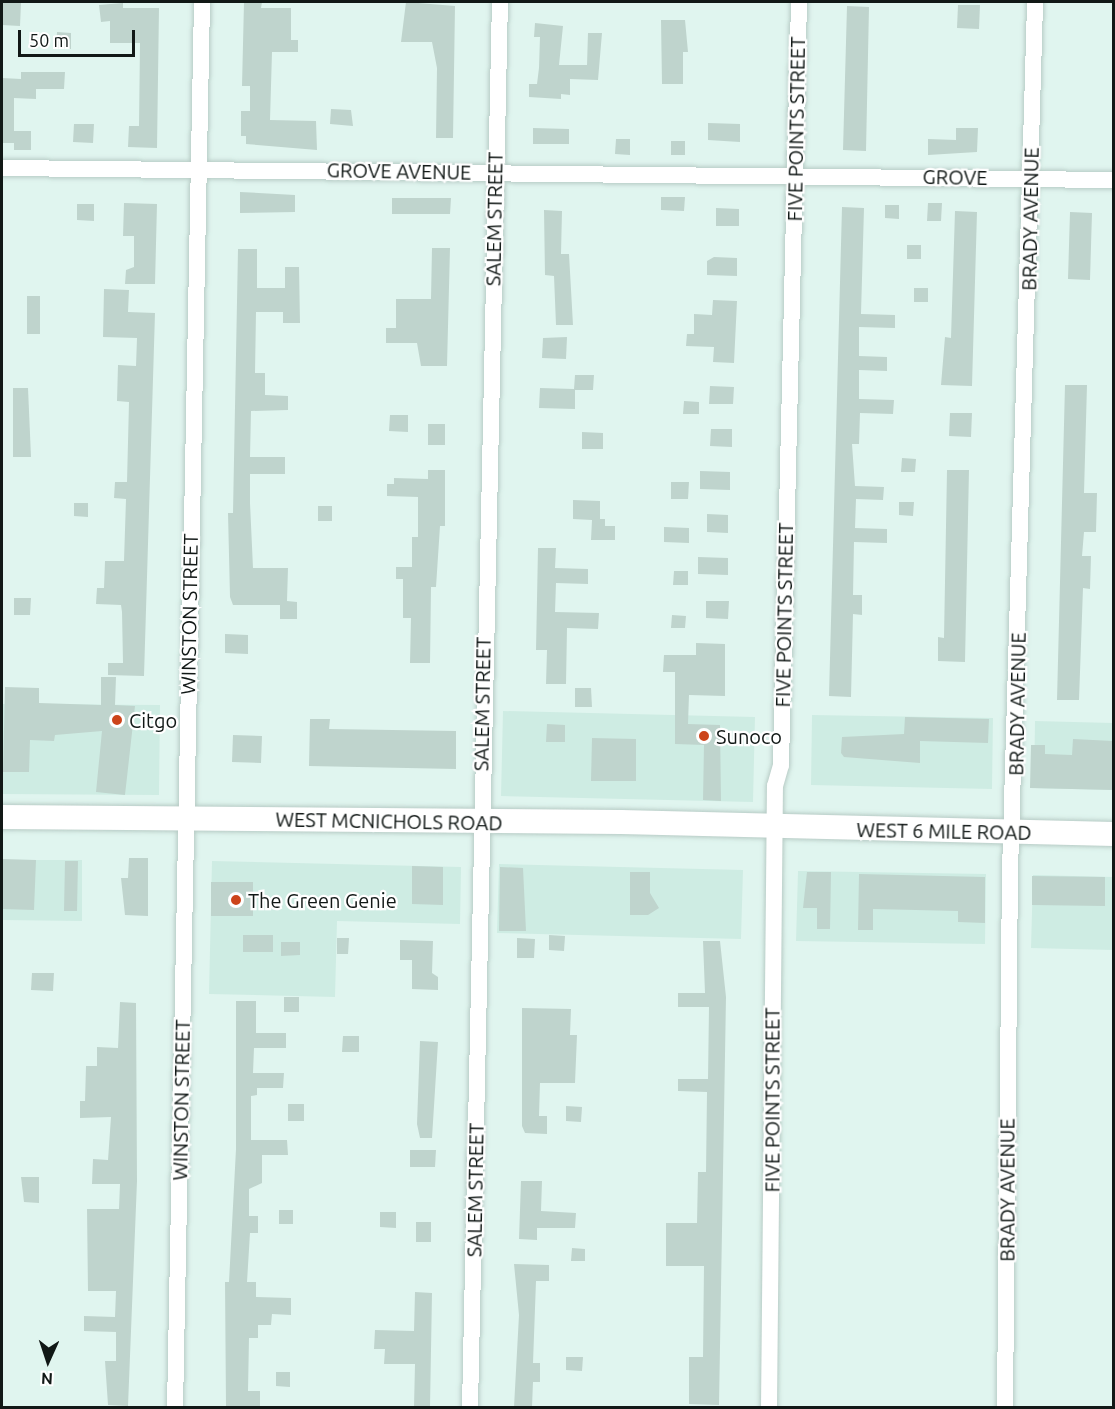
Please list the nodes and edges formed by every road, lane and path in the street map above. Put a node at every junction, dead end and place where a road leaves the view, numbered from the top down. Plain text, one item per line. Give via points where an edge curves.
1 (202, 2) edge
2 (500, 2) edge
3 (799, 2) edge
4 (1035, 2) edge
5 (2, 168) edge
6 (198, 169) junction
7 (495, 172) junction
8 (795, 176) junction
9 (1031, 178) junction
10 (1113, 180) edge
11 (2, 817) edge
12 (185, 819) junction
13 (481, 823) junction
14 (776, 827) junction
15 (1012, 832) junction
16 (1113, 834) edge
17 (175, 1407) edge
18 (470, 1407) edge
19 (770, 1407) edge
20 (1005, 1407) edge

1 - 6 street, WINSTON STREET
2 - 7 street, SALEM STREET
3 - 8 street, FIVE POINTS STREET
4 - 9 street, BRADY AVENUE
5 - 6 street, GROVE AVENUE
6 - 7 street, GROVE AVENUE
6 - 12 street, WINSTON STREET
7 - 8 street, GROVE AVENUE
7 - 13 street, SALEM STREET
8 - 9 street, GROVE
8 - 14 street, FIVE POINTS STREET
9 - 10 street, GROVE
9 - 15 street, BRADY AVENUE
11 - 12 main road, WEST MCNICHOLS ROAD
12 - 13 main road, WEST MCNICHOLS ROAD
12 - 17 street, WINSTON STREET
13 - 14 main road, WEST MCNICHOLS ROAD
13 - 18 street, SALEM STREET
14 - 15 main road, WEST 6 MILE ROAD
14 - 19 street, FIVE POINTS STREET
15 - 16 main road, WEST 6 MILE ROAD
15 - 20 street, BRADY AVENUE

